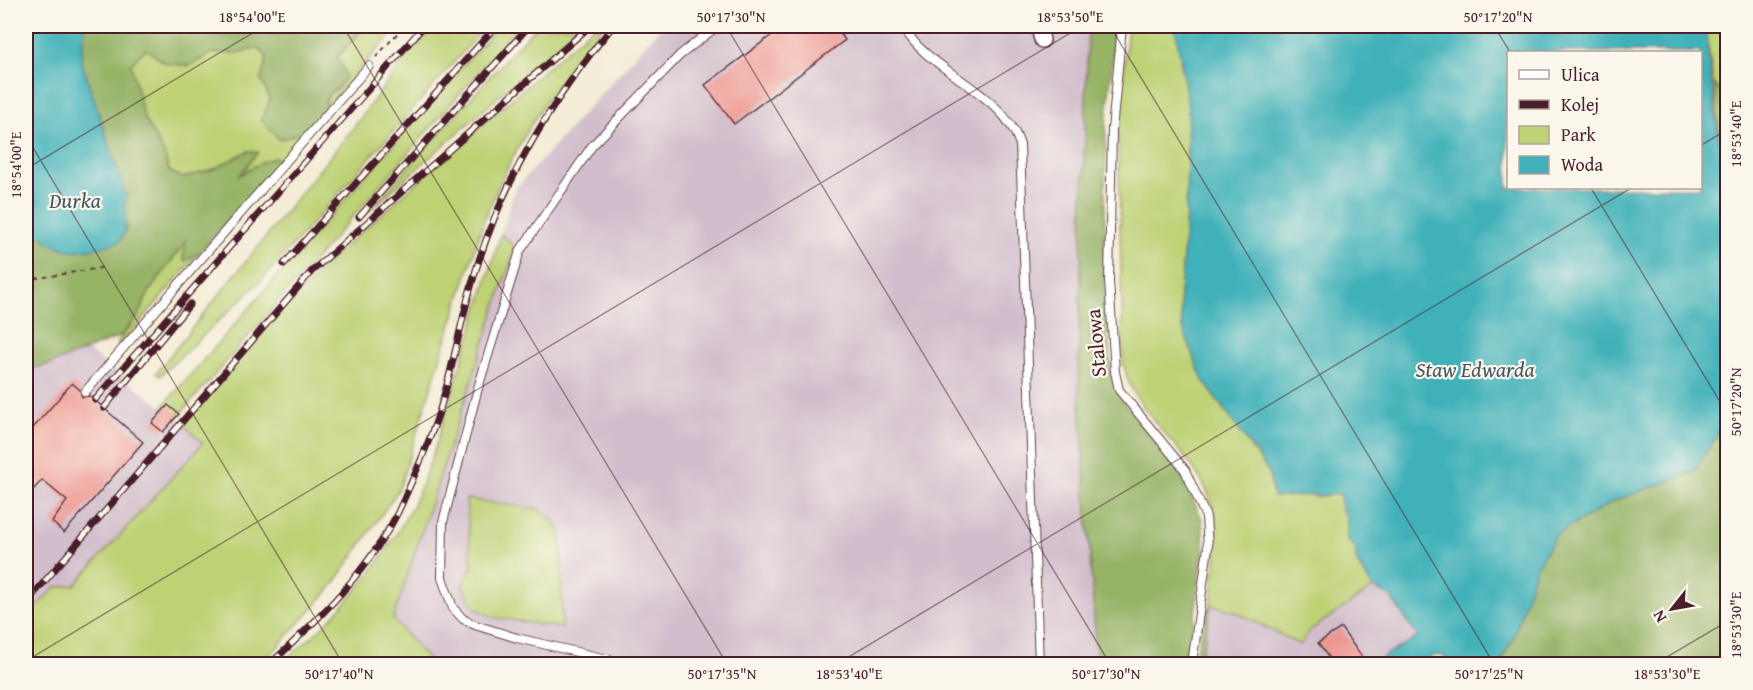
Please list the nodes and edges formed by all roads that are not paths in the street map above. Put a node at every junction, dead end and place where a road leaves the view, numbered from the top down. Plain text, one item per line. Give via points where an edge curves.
1 (717, 26) edge
2 (903, 26) edge
3 (1122, 26) edge
4 (369, 66) road end
5 (85, 392) dead end
6 (628, 664) edge
7 (1039, 664) edge
8 (1192, 664) edge

1 - 6 lane via 643,92 592,146 520,251 443,522 442,578 449,601 463,619 505,634
2 - 7 lane via 919,47 998,109 1020,145
3 - 8 lane, Stalowa via 1112,130 1109,281 1115,372 1119,390 1185,470 1206,517 1208,547
4 - 5 lane

